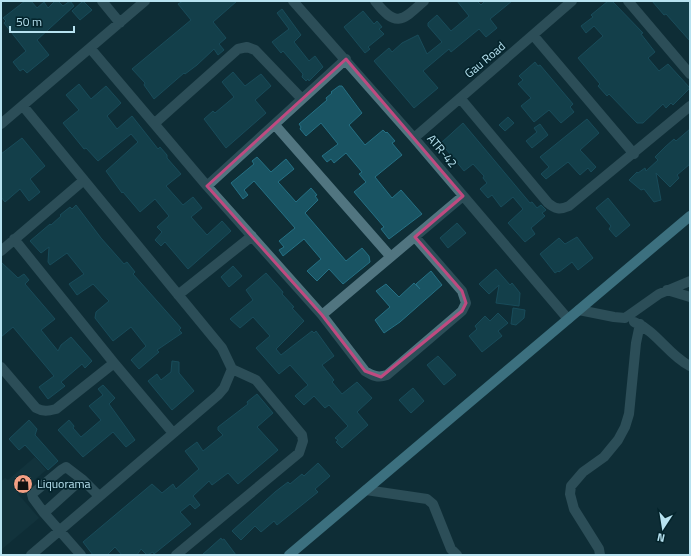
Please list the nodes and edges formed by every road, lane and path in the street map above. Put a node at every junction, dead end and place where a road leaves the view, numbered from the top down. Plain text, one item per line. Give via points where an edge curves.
1 (102, 1) edge
2 (145, 1) edge
3 (293, 1) edge
4 (375, 1) edge
5 (424, 1) edge
6 (572, 1) edge
7 (628, 1) edge
8 (120, 23) junction
9 (533, 35) junction
10 (90, 48) junction
11 (346, 59) junction
12 (690, 74) edge
13 (460, 98) junction
14 (302, 99) junction
15 (23, 106) junction
16 (690, 106) edge
17 (155, 123) junction
18 (1, 124) edge
19 (275, 125) junction
20 (414, 138) junction
21 (634, 154) junction
22 (84, 180) junction
23 (207, 186) junction
24 (463, 196) junction
25 (690, 216) edge
26 (252, 236) junction
27 (415, 237) junction
28 (14, 239) junction
29 (1, 251) edge
30 (390, 256) junction
31 (690, 281) edge
32 (667, 290) junction
33 (178, 295) junction
34 (690, 297) edge
35 (579, 310) junction
36 (322, 315) junction
37 (625, 318) junction
38 (568, 320) junction
39 (640, 324) junction
40 (114, 363) junction
41 (690, 366) edge
42 (1, 367) edge
43 (232, 369) junction
44 (173, 434) junction
45 (86, 483) junction
46 (366, 490) junction
47 (99, 496) junction
48 (44, 512) junction
49 (60, 530) junction
50 (31, 555) edge
51 (81, 555) edge
52 (176, 555) edge
53 (289, 555) edge
54 (457, 555) edge
55 (600, 555) edge

1 - 8 street
2 - 8 street
3 - 11 street, ATR-42
4 - 5 street via 385,14 395,19 401,19
6 - 9 street, Gau Road
7 - 12 street
8 - 10 street
9 - 13 street, Gau Road
9 - 21 street
10 - 15 street
10 - 17 street
11 - 14 street
11 - 20 street, ATR-42
13 - 20 street, Gau Road
13 - 21 street via 548,203 557,209 569,206
14 - 17 street via 255,50 242,47
14 - 19 street
15 - 18 street
15 - 22 street
16 - 21 street
17 - 23 street
19 - 23 street
19 - 30 street
20 - 24 street, ATR-42
22 - 28 street
22 - 33 street
23 - 26 street
24 - 27 street
24 - 38 street, ATR-42
25 - 35 main road
26 - 33 street
26 - 36 street
27 - 30 street
27 - 36 street via 462,290 466,303 462,311 387,375 377,376 365,371
28 - 29 street
28 - 40 street
30 - 36 street
31 - 32 street
32 - 34 street
32 - 37 street
33 - 43 street via 222,348
35 - 37 street
35 - 38 main road
37 - 39 street
38 - 46 main road
39 - 41 street via 678,360
39 - 55 street via 629,414 625,427 604,457 583,472 571,486 570,494 574,508 599,549
40 - 42 street via 56,409 47,412 36,408
40 - 44 street
43 - 44 street via 218,395
43 - 52 street via 256,380 302,435 302,447
44 - 47 street
45 - 47 street
45 - 48 street via 75,485
45 - 48 street via 66,467 60,470 32,494
46 - 53 main road
46 - 54 street via 427,499 433,504 451,549
47 - 49 street
48 - 49 street
49 - 50 street
49 - 51 street

